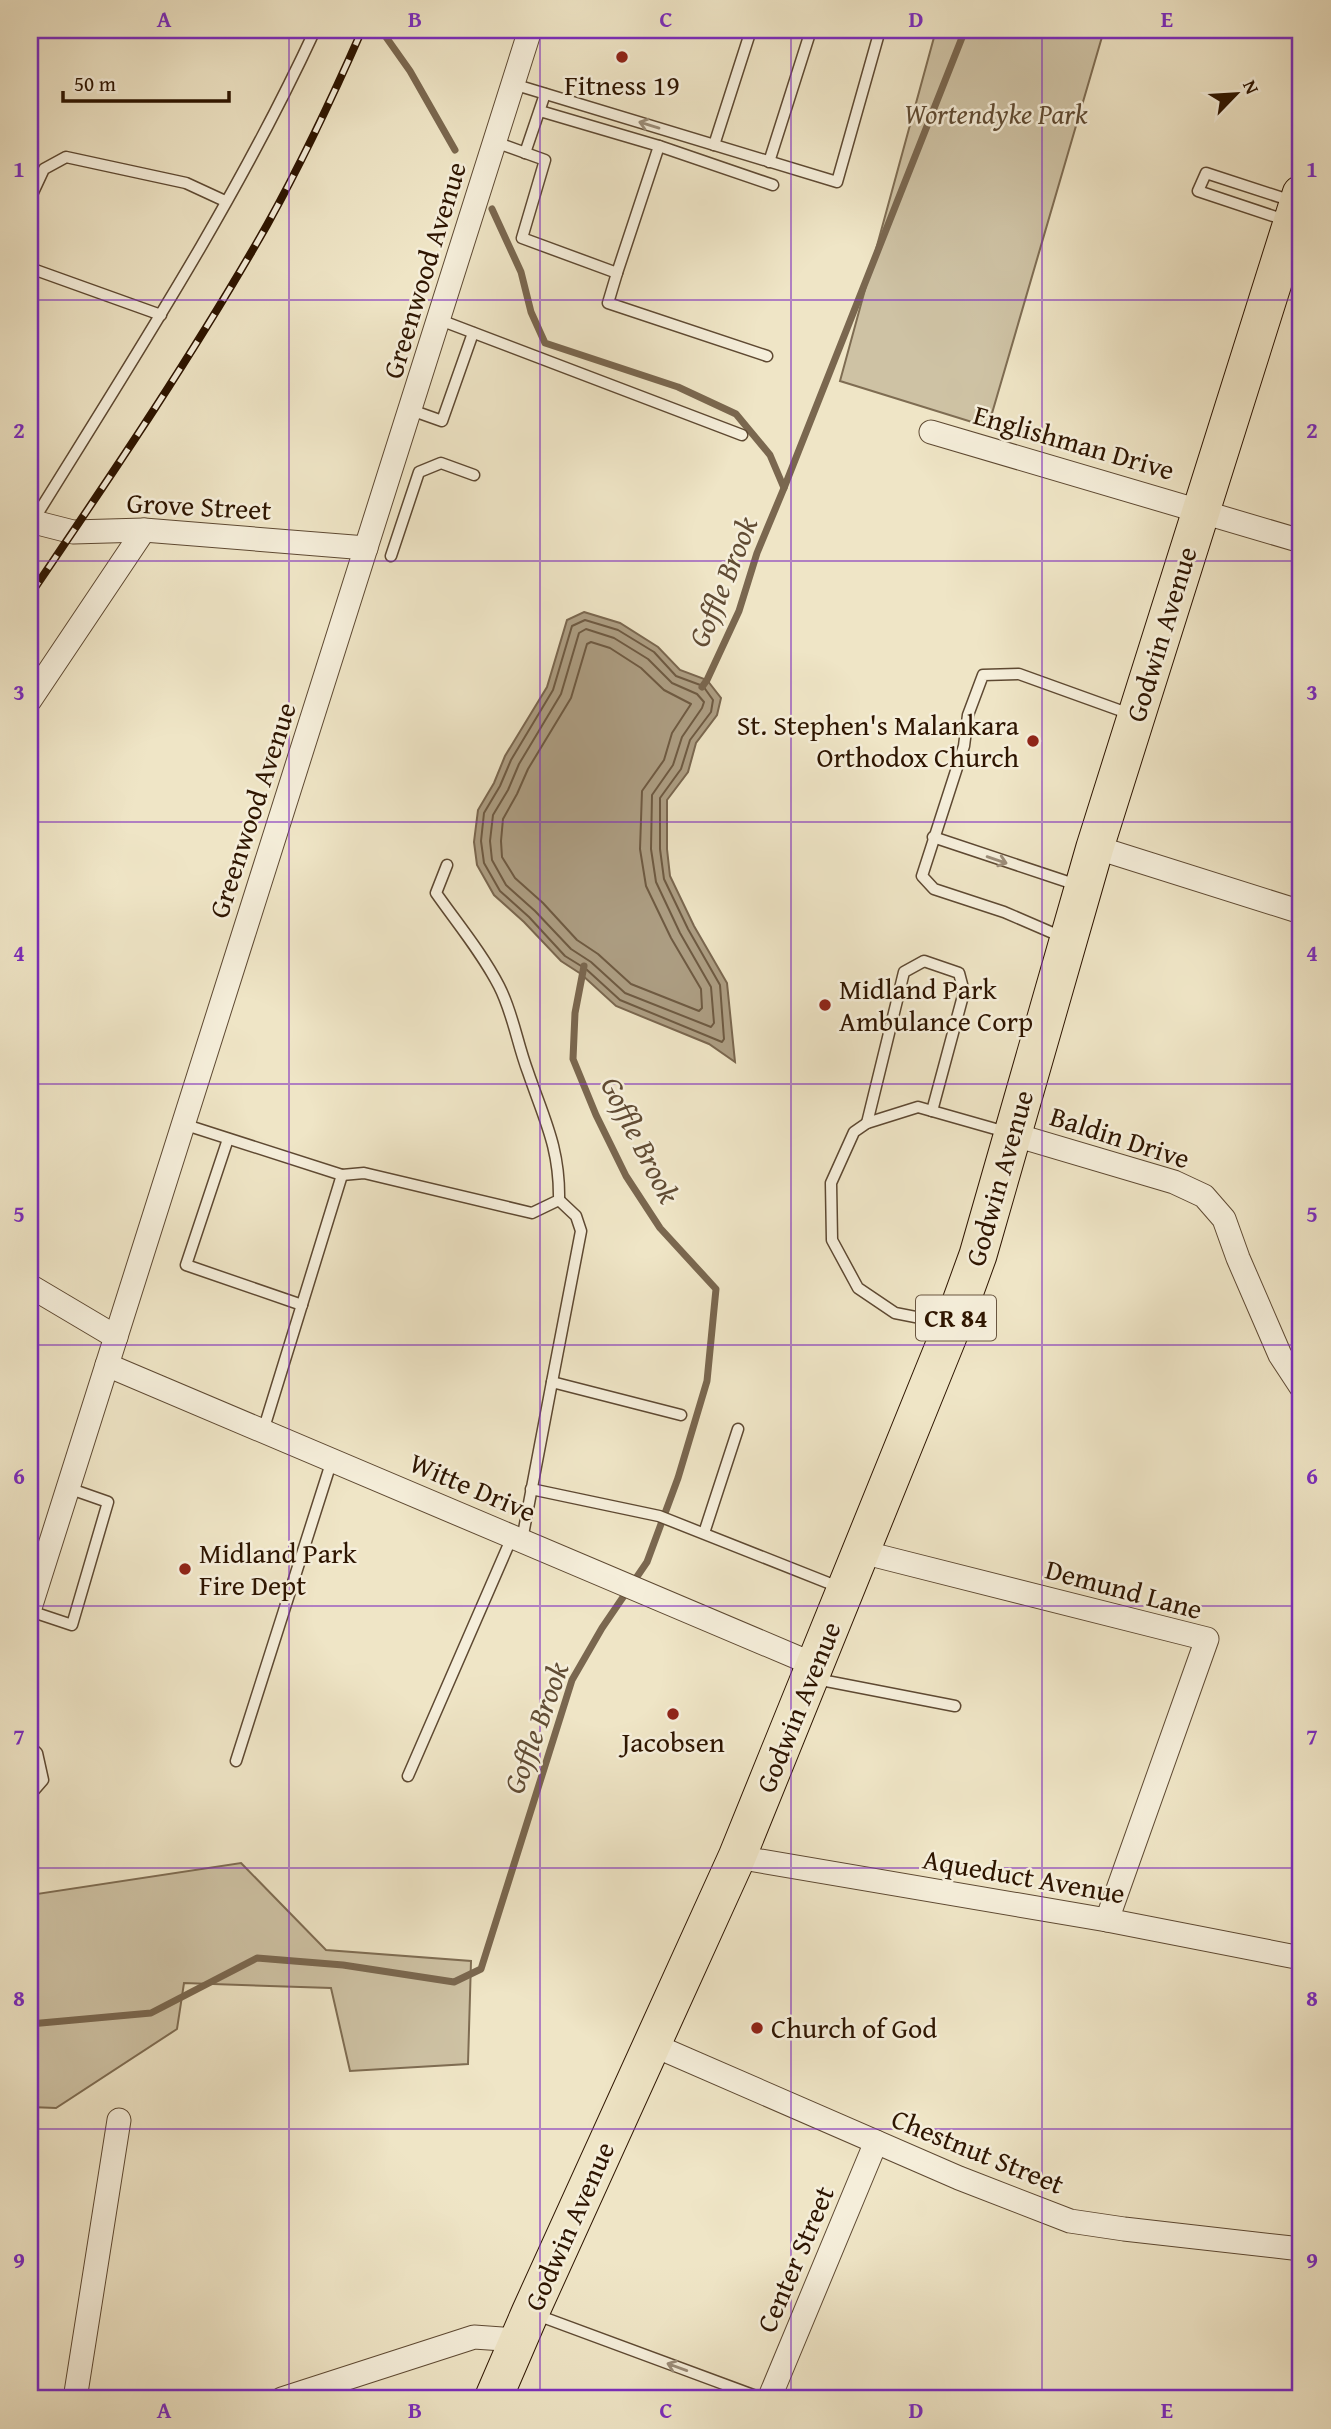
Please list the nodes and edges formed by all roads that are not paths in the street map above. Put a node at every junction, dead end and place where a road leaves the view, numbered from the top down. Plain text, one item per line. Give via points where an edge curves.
1 (315, 30) edge
2 (530, 30) edge
3 (751, 30) edge
4 (811, 30) edge
5 (880, 30) edge
6 (513, 84) junction
7 (545, 94) junction
8 (540, 111) junction
9 (495, 142) junction
10 (714, 145) junction
11 (659, 146) junction
12 (524, 153) junction
13 (769, 162) junction
14 (773, 185) dead end
15 (30, 199) edge
16 (225, 201) junction
17 (1297, 207) edge
18 (30, 268) edge
19 (617, 273) junction
20 (160, 315) junction
21 (440, 320) junction
22 (473, 333) junction
23 (767, 356) dead end
24 (411, 410) junction
25 (931, 432) dead end
26 (742, 435) dead end
27 (474, 475) dead end
28 (379, 508) junction
29 (1200, 510) junction
30 (404, 516) junction
31 (31, 523) edge
32 (144, 530) junction
33 (1301, 541) edge
34 (366, 548) junction
35 (391, 556) dead end
36 (30, 700) edge
37 (1136, 716) junction
38 (933, 837) junction
39 (1095, 847) junction
40 (447, 865) dead end
41 (1083, 888) junction
42 (1301, 912) edge
43 (1068, 940) junction
44 (932, 1111) junction
45 (867, 1123) junction
46 (183, 1124) junction
47 (1012, 1134) junction
48 (228, 1139) junction
49 (342, 1175) junction
50 (559, 1200) junction
51 (30, 1286) edge
52 (303, 1305) junction
53 (953, 1324) junction
54 (116, 1337) junction
55 (107, 1365) junction
56 (552, 1382) junction
57 (1301, 1387) edge
58 (681, 1415) dead end
59 (738, 1429) dead end
60 (263, 1431) junction
61 (332, 1460) junction
62 (68, 1488) junction
63 (531, 1489) junction
64 (704, 1533) junction
65 (517, 1539) junction
66 (862, 1552) junction
67 (846, 1590) junction
68 (30, 1609) edge
69 (813, 1671) junction
70 (955, 1706) dead end
71 (30, 1746) edge
72 (236, 1761) dead end
73 (408, 1776) dead end
74 (30, 1795) edge
75 (737, 1857) junction
76 (1107, 1920) junction
77 (1301, 1958) edge
78 (651, 2044) junction
79 (119, 2120) dead end
80 (876, 2142) junction
81 (1301, 2249) edge
82 (524, 2326) junction
83 (75, 2399) edge
84 (282, 2399) edge
85 (493, 2399) edge
86 (767, 2399) edge

1 - 16 lane via 284,97
2 - 6 street, Greenwood Avenue
3 - 10 lane
4 - 13 lane
5 - 13 lane via 836,182
6 - 7 lane
6 - 9 street, Greenwood Avenue
7 - 8 lane
10 -> 7 lane
8 - 11 lane
8 - 12 lane
9 - 12 lane
9 - 21 street, Greenwood Avenue
10 - 13 lane
11 - 14 lane
11 - 19 lane
12 - 19 lane via 545,160 522,237
15 - 16 lane via 44,169 65,157 186,183
16 - 20 lane
17 - 17 lane via 1206,173 1198,191
17 - 29 main road, Godwin Avenue / CR 84
18 - 20 lane
19 - 23 lane via 608,303
20 - 31 lane
21 - 22 lane
21 - 24 street, Greenwood Avenue
22 - 24 lane via 442,421
22 - 26 lane
24 - 28 street, Greenwood Avenue
25 - 29 street, Englishman Drive
27 - 30 lane via 440,463 419,472
28 - 30 lane
28 - 34 street, Greenwood Avenue
29 - 33 street, Englishman Drive
29 - 37 main road, Godwin Avenue / CR 84
30 - 35 lane
31 - 32 street, Grove Street via 73,531
32 - 34 street, Grove Street
32 - 36 street
34 - 46 street, Greenwood Avenue
37 - 38 lane via 1019,674 983,675
37 - 39 main road, Godwin Avenue / CR 84
38 -> 41 lane
38 - 43 lane via 922,876 934,889
39 - 41 main road, Godwin Avenue / CR 84
39 - 42 street
40 - 50 lane via 436,893 499,986 511,1014 551,1133 560,1177
41 - 43 main road, Godwin Avenue / CR 84
43 - 47 main road, Godwin Avenue / CR 84
44 - 45 lane via 918,1107
44 - 45 lane via 964,992 959,973 923,961 904,972
44 - 47 lane
45 - 53 lane via 854,1132 831,1182 832,1240 858,1288 895,1313
46 - 48 lane
46 - 54 street, Greenwood Avenue
47 - 53 main road, Godwin Avenue / CR 84
47 - 57 street, Baldin Drive via 1174,1182 1204,1196 1224,1219 1280,1354
48 - 49 lane
48 - 52 lane via 186,1265
49 - 50 lane via 364,1173 532,1213
49 - 52 lane
50 - 56 lane via 576,1216 581,1231
51 - 54 street
52 - 60 lane
53 - 66 main road, Godwin Avenue / CR 84
54 - 55 street, Greenwood Avenue
55 - 60 street, Witte Drive
55 - 62 street, Greenwood Avenue
56 - 58 lane
56 - 63 lane
59 - 64 lane
60 - 61 street, Witte Drive
61 - 65 street, Witte Drive
61 - 72 lane
62 - 68 street, Greenwood Avenue
62 - 68 lane via 108,1502 72,1625
63 - 64 lane via 659,1516
63 - 65 lane
64 - 67 lane
65 - 69 street, Witte Drive
65 - 73 lane
66 - 67 main road, Godwin Avenue / CR 84
66 - 76 street, Demund Lane via 1207,1639
67 - 69 main road, Godwin Avenue / CR 84
69 - 70 lane
69 - 75 main road, Godwin Avenue / CR 84
71 - 74 lane via 37,1753 43,1780
75 - 76 street, Aqueduct Avenue
75 - 78 main road, Godwin Avenue / CR 84
76 - 77 street, Aqueduct Avenue
78 - 80 street, Chestnut Street
78 - 82 main road, Godwin Avenue / CR 84
79 - 83 street
80 - 81 street, Chestnut Street via 1070,2221
80 - 86 street, Center Street
82 - 84 street via 474,2337
82 - 85 main road, Godwin Avenue / CR 84
86 -> 82 lane

